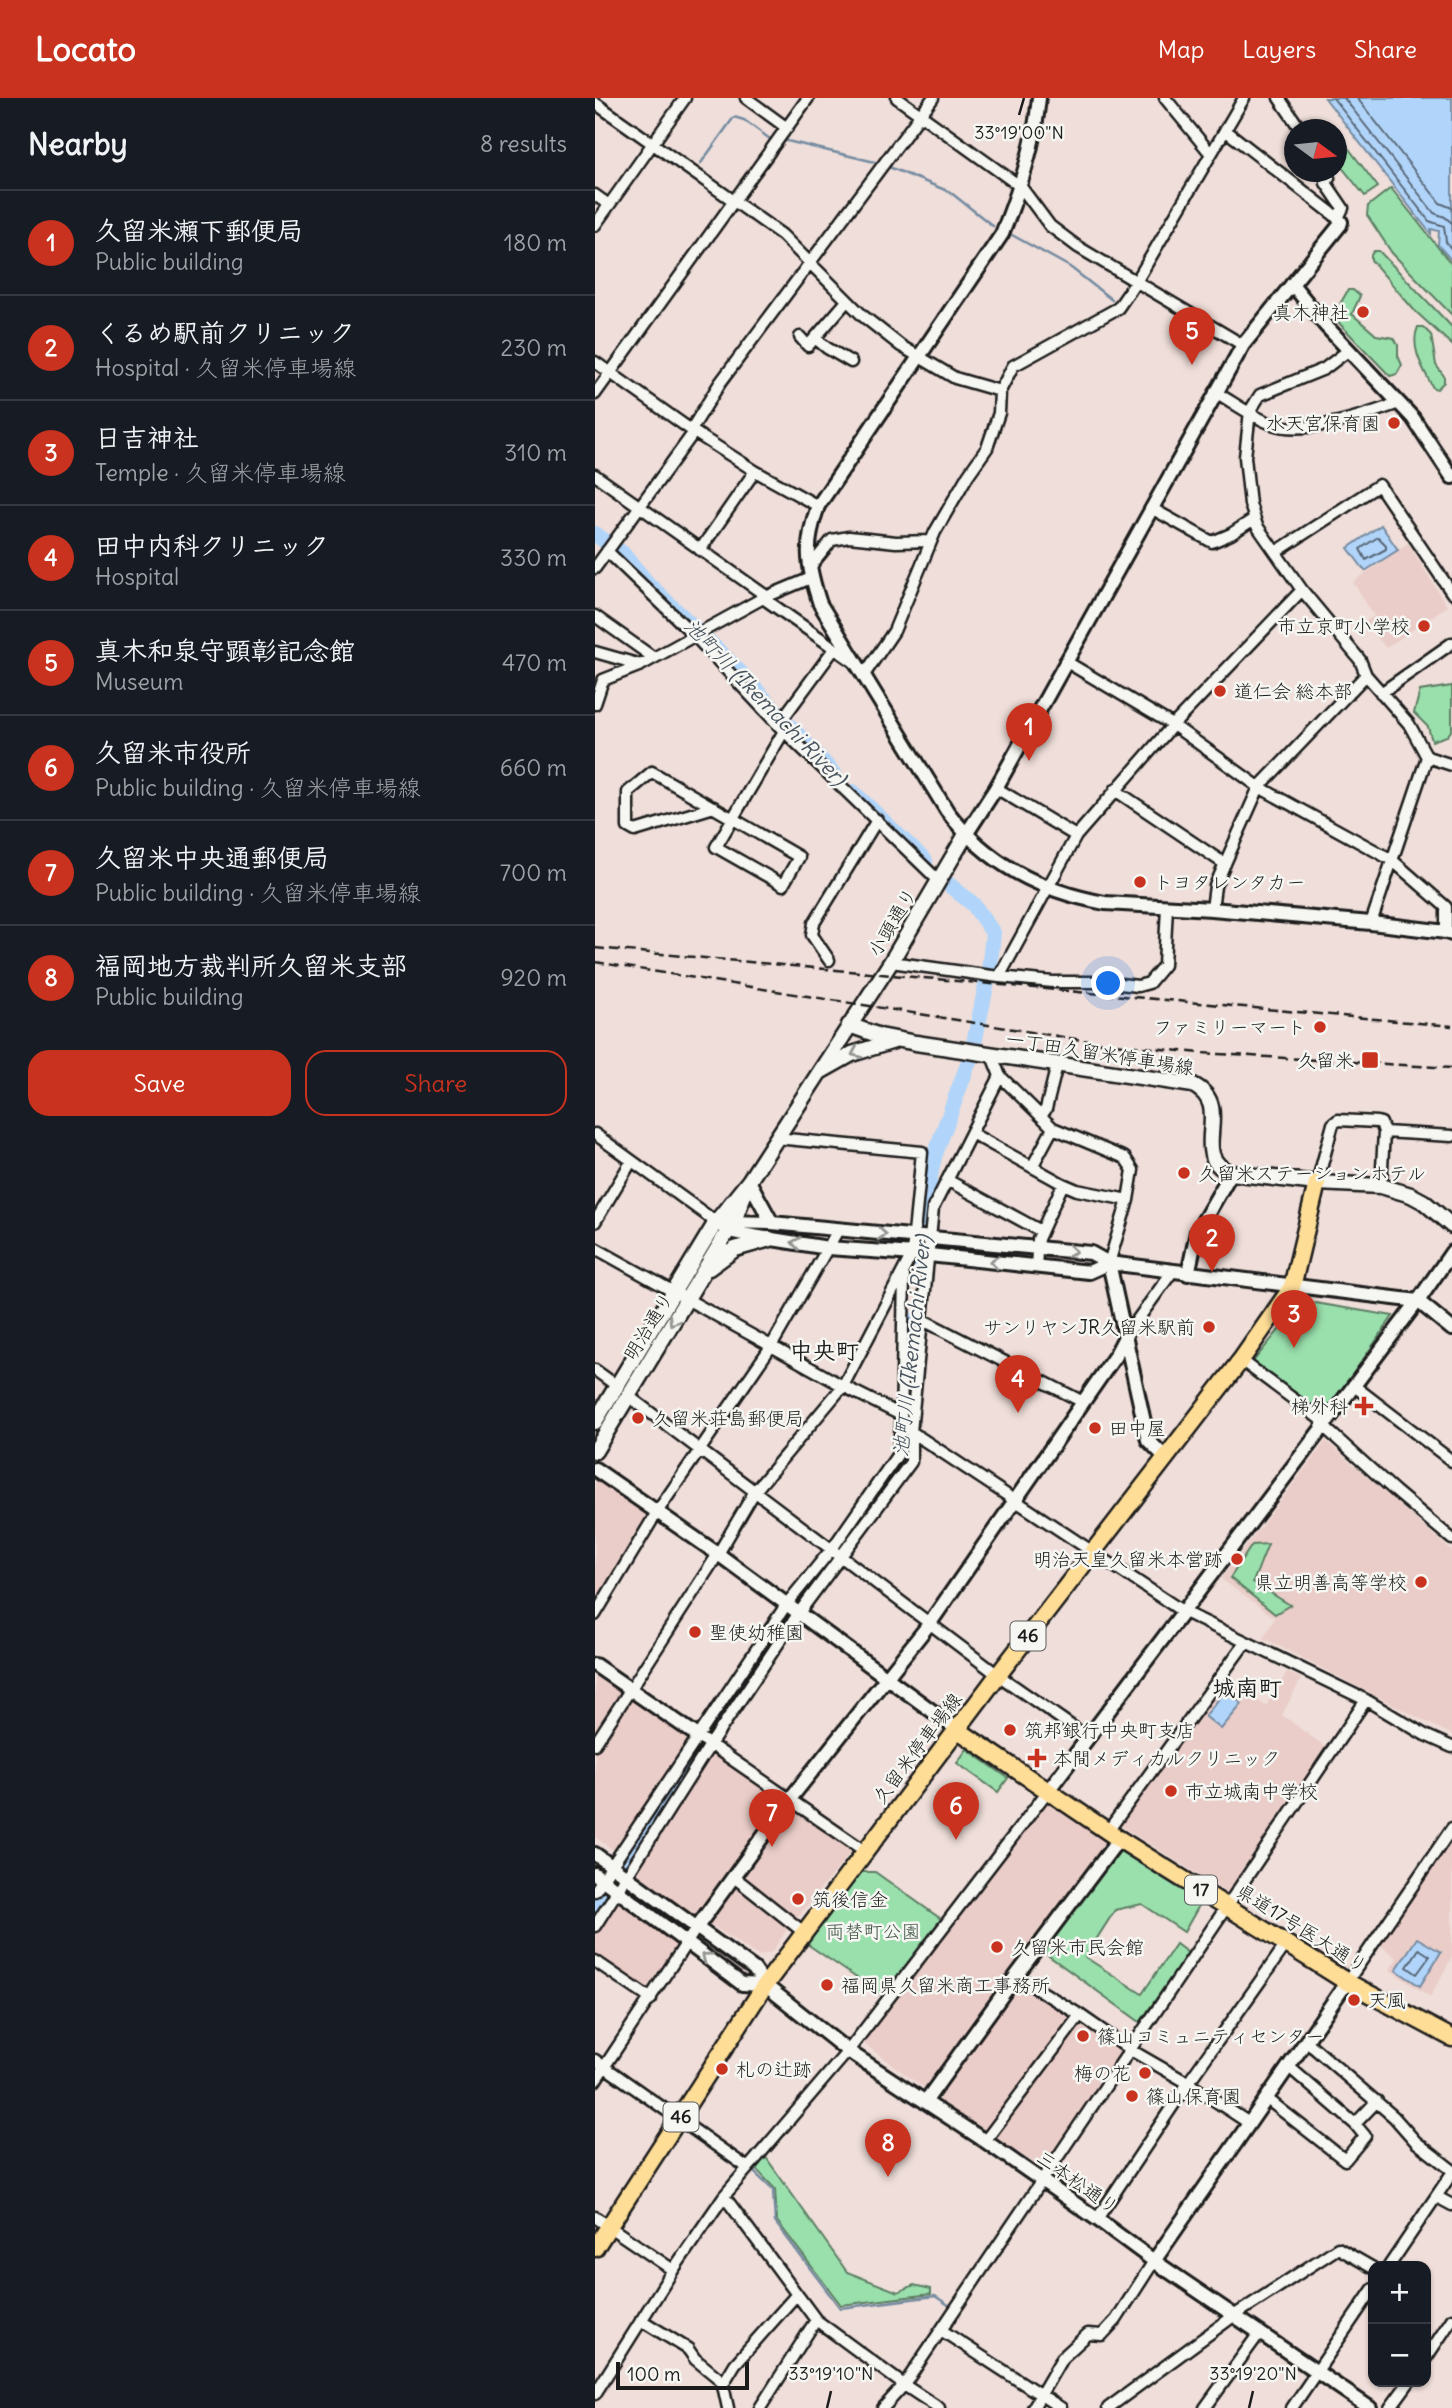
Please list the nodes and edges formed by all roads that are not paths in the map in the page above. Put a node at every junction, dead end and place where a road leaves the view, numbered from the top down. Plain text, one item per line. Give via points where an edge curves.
1 (685, 98) edge
2 (746, 98) edge
3 (808, 98) edge
4 (897, 98) edge
5 (933, 98) edge
6 (1039, 98) edge
7 (1165, 98) edge
8 (1244, 98) edge
9 (1279, 98) edge
10 (595, 103) edge
11 (920, 116) junction
12 (1293, 119) edge
13 (787, 128) junction
14 (1225, 130) junction
15 (651, 145) junction
16 (1211, 154) junction
17 (1327, 182) edge
18 (1021, 187) junction
19 (595, 195) edge
20 (732, 201) junction
21 (609, 205) junction
22 (1338, 218) junction
23 (595, 225) edge
24 (810, 264) junction
25 (1136, 282) junction
26 (1292, 284) junction
27 (847, 301) junction
28 (800, 337) dead end
29 (815, 338) junction
30 (1243, 345) junction
31 (1349, 350) junction
32 (918, 356) junction
33 (595, 362) edge
34 (851, 362) dead end
35 (610, 373) junction
36 (1000, 391) junction
37 (1215, 392) junction
38 (595, 394) edge
39 (1399, 403) junction
40 (1250, 411) junction
41 (692, 431) junction
42 (755, 471) junction
43 (595, 475) edge
44 (1452, 477) edge
45 (818, 506) junction
46 (639, 508) junction
47 (1151, 508) junction
48 (1254, 519) junction
49 (931, 541) junction
50 (700, 550) junction
51 (607, 551) junction
52 (1276, 552) junction
53 (595, 568) edge
54 (810, 573) junction
55 (1302, 590) junction
56 (1452, 593) edge
57 (766, 598) junction
58 (595, 616) edge
59 (693, 634) junction
60 (1452, 643) edge
61 (834, 649) junction
62 (595, 652) edge
63 (654, 658) junction
64 (1065, 662) junction
65 (641, 665) junction
66 (861, 670) junction
67 (1366, 675) junction
68 (1381, 693) junction
69 (595, 704) edge
70 (1173, 725) junction
71 (781, 728) junction
72 (1427, 757) junction
73 (1452, 765) edge
74 (1259, 787) junction
75 (996, 788) junction
76 (1115, 790) junction
77 (714, 807) junction
78 (733, 818) junction
79 (877, 820) junction
80 (965, 836) junction
81 (1076, 836) junction
82 (1392, 860) junction
83 (1225, 864) junction
84 (939, 881) junction
85 (1047, 888) junction
86 (1167, 907) junction
87 (1212, 909) junction
88 (1371, 923) junction
89 (1449, 933) edge
90 (829, 960) dead end
91 (891, 962) junction
92 (999, 977) junction
93 (849, 1025) junction
94 (899, 1040) junction
95 (990, 1055) junction
96 (1057, 1065) junction
97 (817, 1074) junction
98 (1000, 1076) junction
99 (1041, 1116) junction
100 (1053, 1128) junction
101 (1384, 1132) junction
102 (971, 1133) junction
103 (595, 1134) edge
104 (1452, 1136) edge
105 (776, 1138) junction
106 (631, 1162) junction
107 (1032, 1167) junction
108 (1231, 1173) junction
109 (947, 1180) junction
110 (749, 1181) junction
111 (1317, 1183) junction
112 (1063, 1184) junction
113 (1381, 1186) junction
114 (1128, 1200) junction
115 (595, 1222) edge
116 (772, 1223) junction
117 (726, 1225) junction
118 (1452, 1226) edge
119 (838, 1230) junction
120 (1041, 1231) junction
121 (915, 1236) junction
122 (931, 1238) junction
123 (770, 1239) junction
124 (595, 1248) edge
125 (828, 1248) junction
126 (1037, 1248) junction
127 (1452, 1252) edge
128 (912, 1254) junction
129 (929, 1255) junction
130 (1109, 1264) junction
131 (1036, 1266) junction
132 (905, 1272) junction
133 (1172, 1272) junction
134 (702, 1273) junction
135 (1188, 1274) junction
136 (1292, 1287) junction
137 (680, 1296) junction
138 (1418, 1301) junction
139 (923, 1320) junction
140 (1452, 1329) edge
141 (1125, 1337) junction
142 (772, 1345) junction
143 (1241, 1360) junction
144 (595, 1370) edge
145 (1353, 1385) junction
146 (843, 1387) junction
147 (622, 1391) junction
148 (1083, 1402) junction
149 (901, 1420) junction
150 (595, 1422) edge
151 (1323, 1423) junction
152 (911, 1432) junction
153 (699, 1450) junction
154 (595, 1451) edge
155 (1165, 1457) junction
156 (1452, 1461) edge
157 (595, 1469) edge
158 (755, 1492) junction
159 (1014, 1499) junction
160 (657, 1512) junction
161 (1452, 1539) edge
162 (831, 1549) junction
163 (1092, 1553) junction
164 (718, 1554) junction
165 (842, 1557) junction
166 (786, 1605) junction
167 (1182, 1611) junction
168 (798, 1614) junction
169 (595, 1615) edge
170 (930, 1623) junction
171 (1245, 1643) junction
172 (595, 1665) edge
173 (998, 1675) junction
174 (885, 1678) junction
175 (629, 1689) junction
176 (1366, 1700) junction
177 (958, 1730) junction
178 (698, 1736) junction
179 (1087, 1737) junction
180 (595, 1744) edge
181 (711, 1745) junction
182 (1452, 1747) edge
183 (1047, 1792) junction
184 (790, 1800) junction
185 (1452, 1828) edge
186 (1113, 1835) junction
187 (866, 1852) junction
188 (595, 1854) edge
189 (613, 1867) junction
190 (599, 1877) edge
191 (627, 1877) junction
192 (734, 1877) junction
193 (595, 1891) edge
194 (618, 1891) junction
195 (1227, 1907) junction
196 (595, 1926) edge
197 (697, 1927) junction
198 (806, 1934) junction
199 (687, 1942) junction
200 (1287, 1943) junction
201 (595, 1961) edge
202 (1016, 1976) junction
203 (1347, 1982) junction
204 (765, 1985) junction
205 (651, 1999) junction
206 (1080, 2015) junction
207 (1452, 2038) edge
208 (1306, 2041) junction
209 (1129, 2049) junction
210 (848, 2051) junction
211 (595, 2060) edge
212 (1288, 2066) junction
213 (604, 2067) junction
214 (595, 2081) edge
215 (1188, 2083) junction
216 (1266, 2098) junction
217 (1377, 2101) junction
218 (925, 2102) junction
219 (680, 2119) junction
220 (1248, 2123) junction
221 (1355, 2124) junction
222 (985, 2141) junction
223 (748, 2168) junction
224 (1452, 2172) edge
225 (1043, 2181) junction
226 (724, 2196) junction
227 (1437, 2197) junction
228 (1452, 2206) edge
229 (595, 2217) edge
230 (1097, 2219) junction
231 (609, 2226) junction
232 (595, 2248) edge
233 (1392, 2261) edge
234 (1154, 2262) junction
235 (1368, 2265) edge
236 (673, 2270) junction
237 (797, 2294) junction
238 (1368, 2296) edge
239 (1235, 2315) junction
240 (1452, 2319) edge
241 (641, 2320) junction
242 (816, 2320) junction
243 (941, 2330) junction
244 (1260, 2332) junction
245 (1431, 2350) edge
246 (1317, 2372) junction
247 (723, 2384) junction
248 (904, 2385) junction
249 (1405, 2387) edge
250 (595, 2394) edge
251 (1040, 2395) junction
252 (728, 2408) edge
253 (760, 2408) edge
254 (883, 2408) edge
255 (939, 2408) edge
256 (1034, 2408) edge
257 (1061, 2408) edge
258 (1108, 2408) edge
259 (1205, 2408) edge
260 (1292, 2408) edge
261 (1370, 2408) edge
262 (1390, 2408) edge

1 - 15 street
2 - 13 street
3 - 13 street
4 - 11 street
5 - 11 street
6 - 18 street
7 - 16 street
8 - 14 street
9 - 12 street
10 - 15 street
11 - 18 street
11 - 24 street
13 - 20 street
14 - 16 street
14 - 22 street
15 - 20 street
15 - 21 street
16 - 25 street
17 - 22 street via 1343,208
18 - 25 street via 1050,226
18 - 32 street via 1002,234
19 - 21 street
20 - 24 street via 782,235
20 - 35 street
21 - 23 street
22 - 26 street via 1340,225
24 - 27 street
24 - 41 street via 720,383
25 - 30 street
25 - 36 street via 1118,308 1013,366
26 - 30 street
26 - 31 street
27 - 29 street
27 - 32 street
28 - 29 street via 808,346
29 - 34 street
30 - 37 street
31 - 39 street
31 - 40 street via 1324,369 1260,396
32 - 36 street via 955,378
32 - 45 street
33 - 35 street
35 - 38 street
35 - 41 street
36 - 49 street via 999,413 987,448
37 - 40 street
37 - 47 street
39 - 40 street via 1346,420 1288,427 1271,424
39 - 44 street
40 - 48 street via 1245,457
41 - 42 street
41 - 46 street
42 - 45 street
42 - 50 street
43 - 46 street
45 - 54 street via 807,543
46 - 50 street
46 - 51 street
47 - 48 street via 1212,542
47 - 64 street
48 - 52 street
49 - 54 street via 832,540
49 - 66 street via 894,631
50 - 57 street
51 - 53 street
51 - 59 street
52 - 55 street
52 - 56 street via 1379,485
54 - 57 street
54 - 66 street via 820,604
55 - 67 street via 1360,660
55 - 70 street
57 - 59 street
57 - 61 street
58 - 63 street
59 - 63 street
59 - 71 street
60 - 68 street
61 - 66 street
61 - 71 street
62 - 65 street
63 - 65 street
64 - 70 street
64 - 75 street
65 - 69 street via 603,680
66 - 80 street
67 - 68 street
67 - 74 street
68 - 72 street via 1409,724
70 - 74 street
70 - 76 street
71 - 78 street
71 - 79 street
72 - 73 street
72 - 82 street
74 - 82 street
74 - 83 street
75 - 80 street
75 - 81 street
76 - 81 street
76 - 83 street
77 - 77 street via 652,772 628,792 628,827 635,831
77 - 78 street
78 - 78 street via 716,847 783,885 799,857
79 - 84 street
79 - 90 street via 814,923 812,935
80 - 84 main road, 小頭通り
80 - 85 street via 1004,867
81 - 85 street
82 - 88 street
82 - 89 street via 1446,907
83 - 87 street via 1215,886
84 - 91 main road, 小頭通り
85 - 86 street via 1105,903
85 - 92 street
86 - 87 street
86 - 92 street via 1164,965 1149,983
87 - 88 street
88 - 89 street
91 - 92 street
91 - 93 main road, 小頭通り
93 - 94 main road, 一丁田久留米停車場線
93 - 97 main road
94 - 95 main road, 一丁田久留米停車場線
94 -> 97 main road via 852,1054
95 - 96 main road, 一丁田久留米停車場線
95 - 98 street
96 - 99 street
96 - 108 main road, 一丁田久留米停車場線 via 1183,1083 1205,1091 1212,1115 1211,1156
97 - 105 main road
98 - 99 street
98 - 102 street
99 - 100 street
100 - 107 street
100 - 114 street via 1125,1158 1133,1170
101 - 104 street
101 - 111 street via 1381,1123 1338,1120
101 - 113 street
102 - 107 street
102 - 109 street
103 - 106 street
105 - 110 main road
105 - 121 street via 922,1152
106 - 115 street
106 - 117 street
107 - 112 street
108 - 111 main road
108 - 135 street via 1197,1232
109 - 120 street
109 - 122 street via 933,1208
110 - 116 street
110 - 117 main road
111 - 113 main road
111 - 136 main road, 46
112 - 114 street
112 - 120 street
113 - 118 main road via 1424,1202
114 - 130 street
116 - 117 street
116 - 119 street
117 - 123 street
117 - 134 main road, 明治通り
117 - 137 main road, 明治通り
119 -> 121 street
119 - 125 street
120 - 126 street
121 - 122 street
121 - 128 street
122 - 126 street
122 - 129 street
125 -> 123 street
123 - 134 main road via 735,1249
124 - 137 street
125 - 128 street
125 - 142 street
126 -> 130 street via 1091,1252
126 - 131 street
127 - 138 street
128 - 129 street
128 - 132 street
131 -> 129 street
129 - 139 street
130 - 131 street via 1089,1272
130 - 133 street
130 - 141 street
132 - 146 street
132 - 149 street
133 - 135 street
133 - 141 street
134 - 137 main road, 明治通り
135 - 136 street
136 - 138 street
136 - 143 main road, 久留米停車場線 / 46
137 - 142 street
137 - 147 main road, 明治通り
138 - 140 street
138 - 145 street
139 - 148 street
139 - 152 street
141 - 148 street
141 - 155 street via 1148,1440
142 - 146 street
142 - 153 street
143 - 151 street
143 - 155 main road, 久留米停車場線 / 46
144 - 147 street
145 - 151 street
145 - 156 street
146 - 149 street
146 - 158 street
147 - 150 main road, 明治通り
147 - 153 street
147 - 154 main road, 明治通り
148 - 159 street
149 - 152 street
149 - 162 street via 898,1454
151 - 161 street
151 - 167 street
152 - 159 street
152 - 165 street via 911,1462
153 - 158 street
153 - 160 street
155 - 163 main road, 久留米停車場線 / 46
157 - 160 street
158 - 162 street
158 - 164 street
159 - 163 street
159 - 170 street
160 - 164 street
160 - 169 street
162 - 165 street
162 - 166 street
163 - 167 street
163 - 173 main road, 久留米停車場線 / 46
164 - 166 street
164 - 175 street
165 - 168 street
165 - 170 street
166 - 168 street
166 - 178 street
167 - 171 street
167 - 179 street
168 - 174 street
168 - 181 street
170 - 173 street
170 - 174 street
171 - 176 street
171 - 186 street
172 - 175 street
173 - 177 main road, 久留米停車場線 / 46
173 - 179 street
174 - 177 street
174 - 184 street
175 - 178 street
175 - 180 street
176 - 182 street
176 - 195 street
177 - 183 main road, 県道17号医大通り / 17
177 - 187 main road, 久留米停車場線 / 46
178 - 181 street
178 - 189 street
179 - 183 street
181 - 184 street
181 - 191 street
183 - 186 main road, 県道17号医大通り / 17
183 - 210 street
184 - 187 street
184 - 192 street
185 - 203 street
186 - 195 main road, 県道17号医大通り / 17
186 - 202 street
187 - 198 main road, 久留米停車場線 / 46
188 - 189 street, 三本松通り
189 - 190 street
189 - 191 street, 三本松通り
190 - 193 street
190 - 194 street, 三本松通り
191 - 194 street
191 - 197 street, 三本松通り
192 - 197 street
192 - 198 street
194 - 196 street
194 - 199 street, 三本松通り
195 - 200 main road, 県道17号医大通り / 17
195 - 209 street
197 - 199 street
197 - 204 street, 三本松通り via 754,1969
198 - 204 main road, 久留米停車場線 / 46
204 -> 199 street, 三本松通り via 742,1984
199 - 205 street
200 - 203 main road, 県道17号医大通り / 17
200 - 215 street
201 - 205 street
202 - 206 street
202 - 218 street
203 - 207 main road, 県道17号医大通り / 17
203 - 208 street
204 - 210 street, 三本松通り
204 - 219 main road, 久留米停車場線 / 46
205 - 213 street
206 - 209 street
206 - 222 street
208 - 212 street
208 - 217 street
209 - 215 street
209 - 225 street
210 - 218 street, 三本松通り
210 - 223 street
211 - 213 street
212 - 216 street
212 - 221 street
213 - 214 street
213 - 219 street
215 - 220 street
215 - 230 street
216 - 220 street
216 - 221 street via 1345,2160 1365,2136
217 - 221 street
217 - 224 street
218 - 222 street, 三本松通り
219 - 223 street
219 - 231 main road, 久留米停車場線 / 46
220 - 234 street
222 - 225 street, 三本松通り
223 - 226 street
224 - 227 street
225 - 230 street, 三本松通り
225 - 243 street
226 - 236 street
226 - 237 street
227 - 228 street
227 - 233 street
229 - 231 street
230 - 234 street, 三本松通り
231 - 232 main road, 久留米停車場線 / 46
231 - 236 street
234 - 239 street, 三本松通り
234 - 251 street via 1116,2320 1103,2335 1088,2334 1062,2358
235 - 239 street via 1338,2248
236 - 241 street
237 - 242 street
237 - 247 street
238 - 246 street
239 - 244 street, 三本松通り
239 - 258 street
240 - 245 street
241 - 247 street via 688,2349
241 - 250 street
242 - 248 street
242 - 253 street
243 - 248 street
243 - 251 street
244 - 246 street, 三本松通り
244 - 259 street
246 - 260 street
246 - 261 street, 三本松通り
247 - 252 street
248 - 254 street
248 - 255 street
249 - 262 street
251 - 256 street
251 - 257 street

